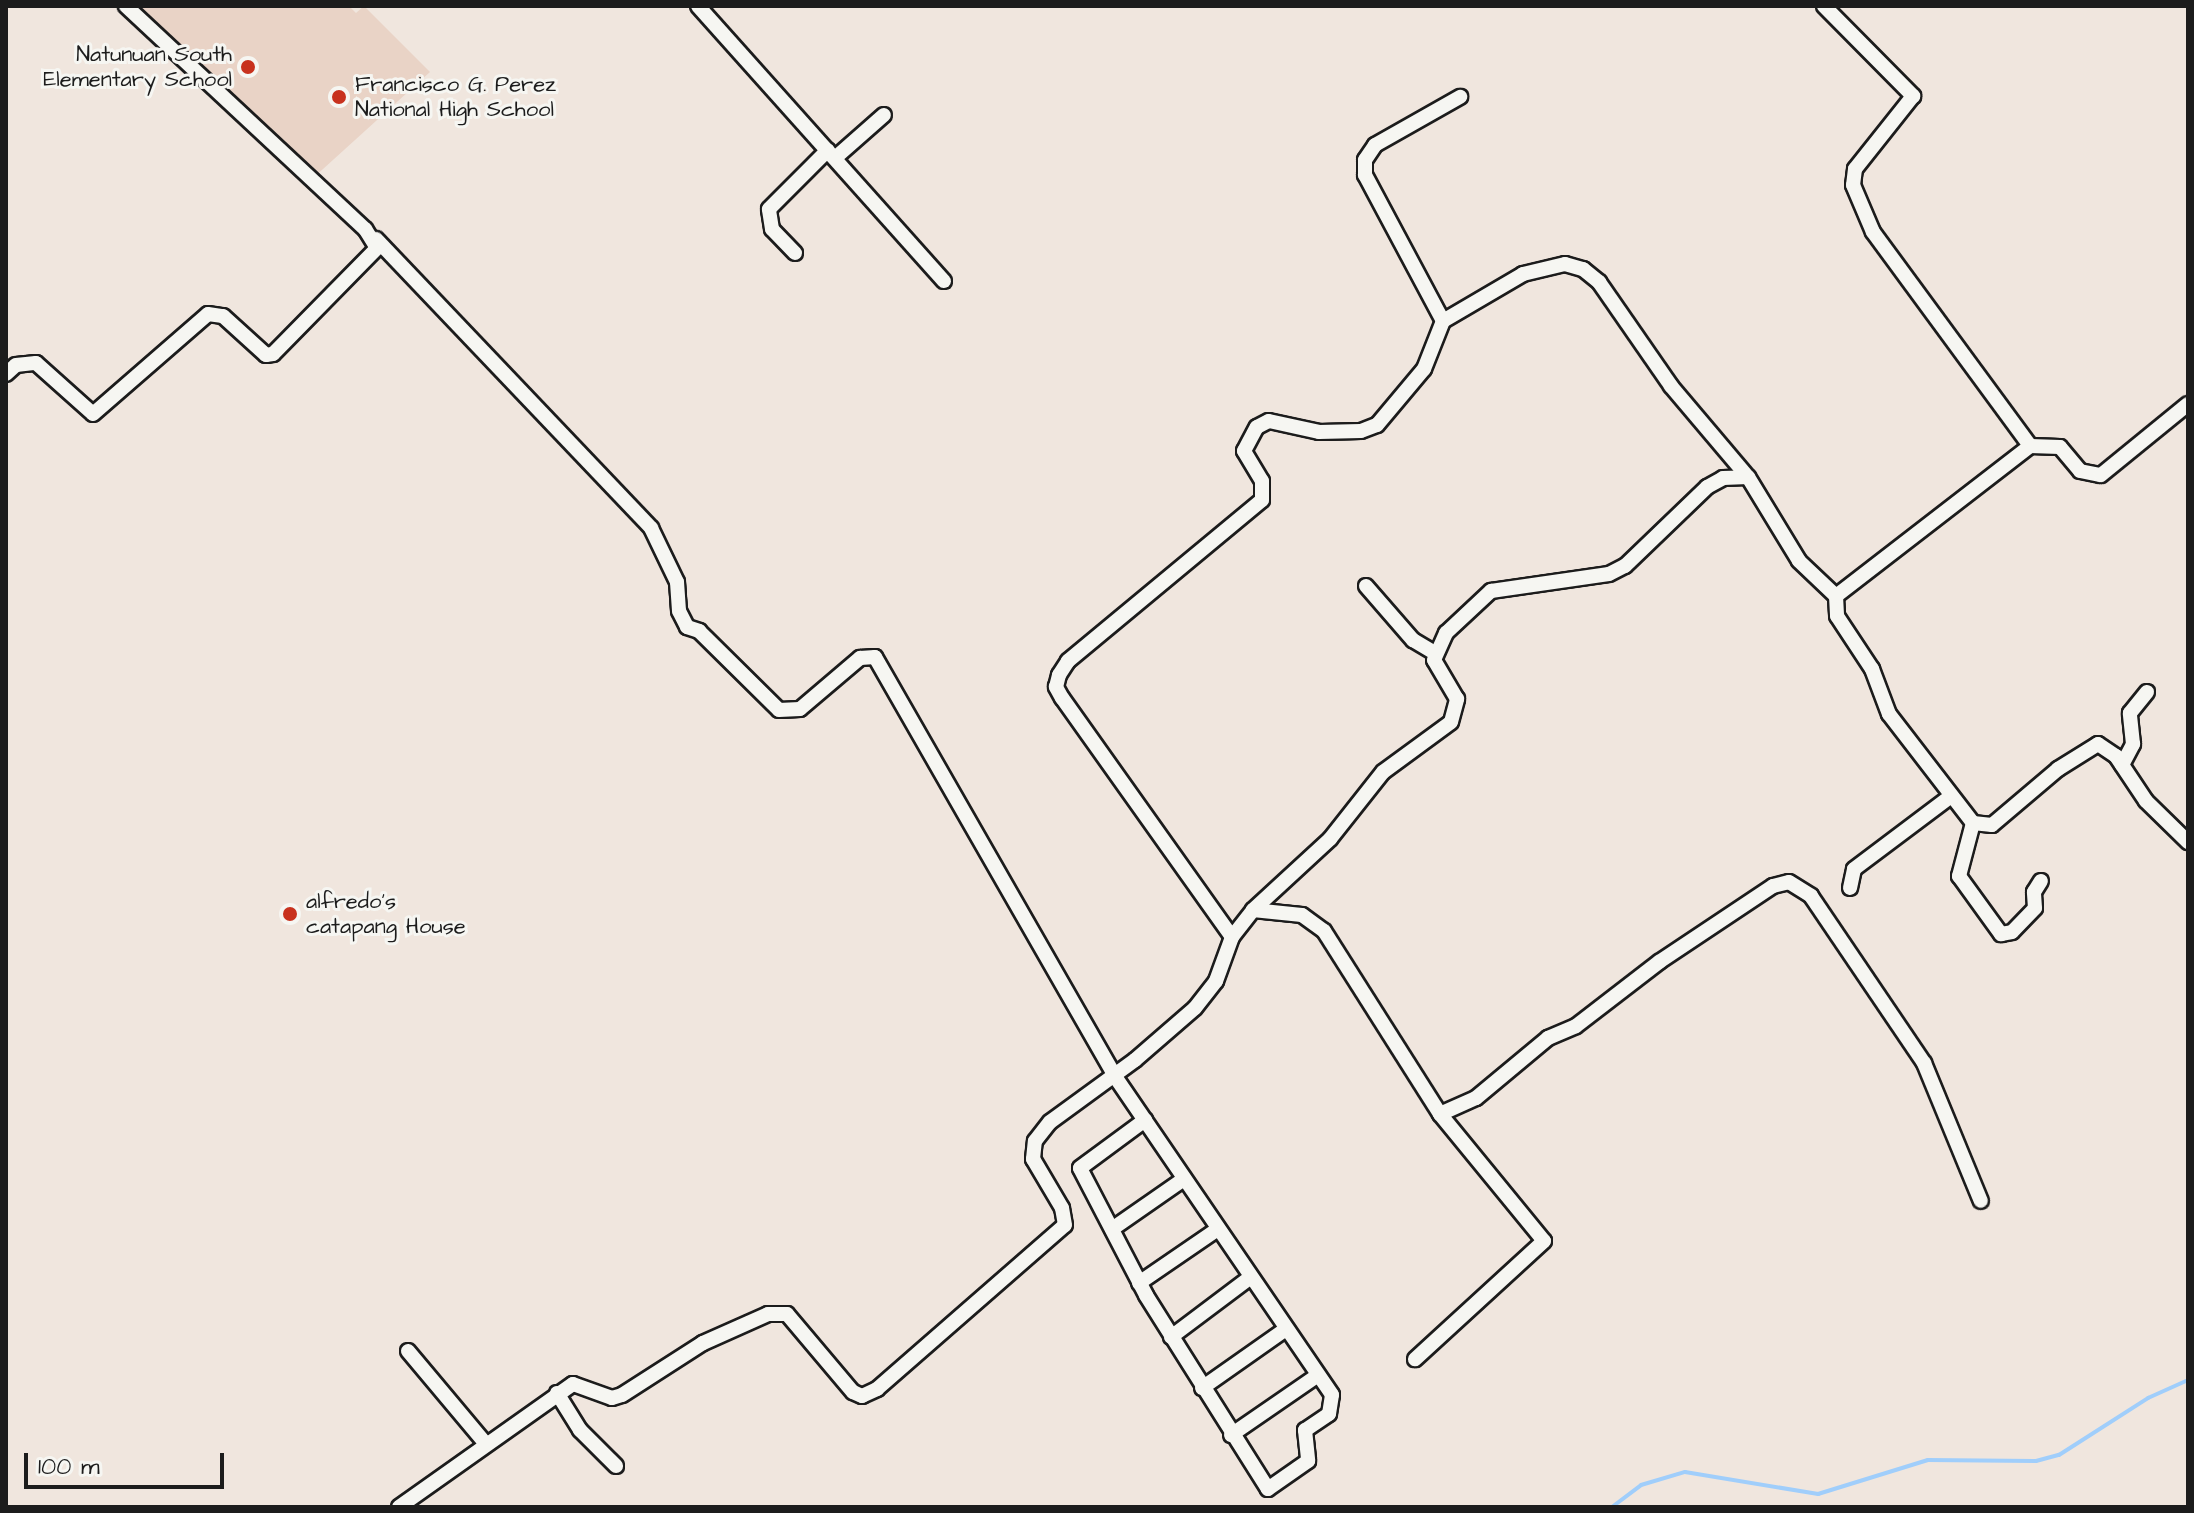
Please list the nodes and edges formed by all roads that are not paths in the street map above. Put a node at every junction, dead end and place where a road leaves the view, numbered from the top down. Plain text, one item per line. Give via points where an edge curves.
1 (126, 6) edge
2 (698, 6) edge
3 (1824, 6) edge
4 (1460, 97) dead end
5 (884, 115) dead end
6 (831, 154) junction
7 (376, 239) junction
8 (795, 253) dead end
9 (944, 281) dead end
10 (1443, 321) junction
11 (6, 374) edge
12 (2188, 404) edge
13 (2030, 446) junction
14 (1748, 477) junction
15 (1366, 586) dead end
16 (1836, 596) junction
17 (1433, 652) junction
18 (2147, 692) dead end
19 (2122, 765) junction
20 (1950, 797) junction
21 (1973, 823) junction
22 (2188, 842) edge
23 (2041, 881) dead end
24 (1850, 888) dead end
25 (1253, 910) junction
26 (1232, 937) junction
27 (1114, 1075) junction
28 (1440, 1114) junction
29 (1145, 1120) junction
30 (1184, 1179) junction
31 (1981, 1201) dead end
32 (1112, 1229) junction
33 (1218, 1229) junction
34 (1251, 1277) junction
35 (1139, 1283) junction
36 (1286, 1329) junction
37 (1171, 1337) junction
38 (408, 1351) dead end
39 (1415, 1359) dead end
40 (1317, 1376) junction
41 (1202, 1388) junction
42 (557, 1393) junction
43 (1231, 1435) junction
44 (486, 1444) junction
45 (616, 1466) dead end
46 (399, 1507) edge

1 - 7 street
2 - 6 street
3 - 13 street via 1913,96 1855,169 1853,185 1873,232
4 - 10 street via 1375,145 1365,160 1365,175
5 - 6 street
6 - 8 street via 769,209 772,229
6 - 9 street
7 - 11 street via 372,256 273,354 266,355 223,316 208,314 93,414 36,363 16,365
7 - 27 street via 651,528 677,582 679,611 687,627 699,631 779,710 800,709 860,658 875,657
10 - 14 street via 1523,274 1565,264 1583,269 1599,282 1671,386
10 - 26 street via 1409,392 1377,425 1361,431 1319,432 1269,421 1257,427 1244,451 1262,481 1262,500 1068,661 1059,675 1056,687 1062,698
12 - 13 street via 2101,475 2080,471 2060,447
13 - 16 street
14 - 16 street via 1799,561
14 - 17 street via 1723,478 1707,487 1625,566 1609,574 1491,591
15 - 17 street via 1413,640
16 - 20 street via 1837,616 1872,669 1889,714
17 - 25 street via 1437,670 1457,699 1451,722 1383,772 1330,839
18 - 19 street via 2130,713 2133,744
19 - 21 street via 2098,744 2086,748 2006,816 1992,825
19 - 22 street via 2146,801
20 - 21 street
20 - 24 street via 1854,869
21 - 23 street via 1959,876 2001,934 2012,932 2035,908 2034,892
25 - 26 street
25 - 28 street via 1302,915 1324,931
26 - 27 street via 1207,996
27 - 29 street
27 - 42 street via 1050,1122 1035,1141 1033,1159 1062,1208 1065,1225 869,1395 853,1392 787,1314 778,1312 733,1327 622,1395 605,1396 581,1384
28 - 31 street via 1476,1098 1548,1038 1576,1026 1659,962 1773,886 1789,882 1811,896 1924,1063
28 - 39 street via 1544,1241
29 - 30 street
29 - 32 street via 1080,1168
30 - 32 street
30 - 33 street
32 - 35 street
33 - 34 street
33 - 35 street
34 - 36 street
34 - 37 street
35 - 37 street
36 - 40 street
36 - 41 street
37 - 41 street
38 - 44 street
40 - 43 street
40 - 43 street via 1332,1395 1329,1414 1305,1430 1308,1461 1300,1471 1268,1489
41 - 43 street
42 - 44 street
42 - 45 street via 580,1430
44 - 46 street

